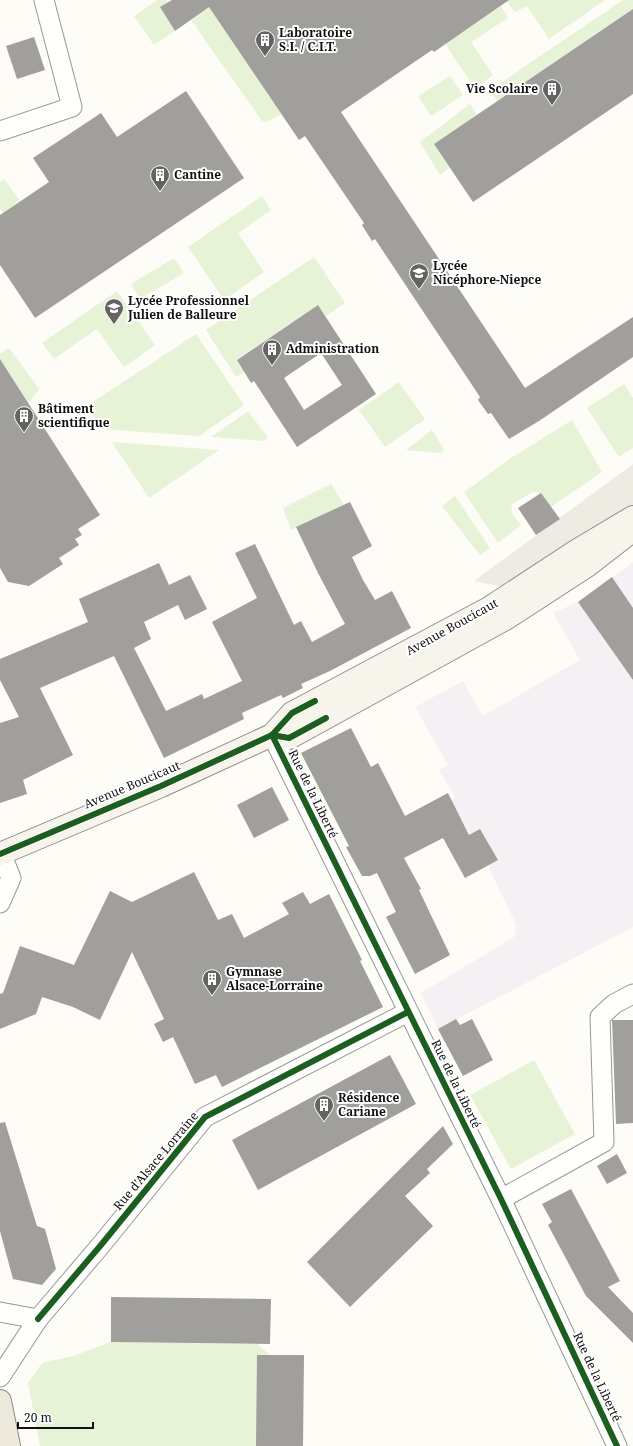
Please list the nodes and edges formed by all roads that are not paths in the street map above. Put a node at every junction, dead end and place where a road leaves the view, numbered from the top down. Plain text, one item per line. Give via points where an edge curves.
1 (44, 0) edge
2 (0, 131) edge
3 (633, 517) edge
4 (633, 531) edge
5 (272, 735) junction
6 (1, 853) edge
7 (0, 903) edge
8 (633, 994) edge
9 (408, 1012) junction
10 (501, 1199) junction
11 (0, 1312) edge
12 (38, 1319) junction
13 (0, 1377) edge
14 (0, 1401) edge
15 (10, 1446) edge
16 (617, 1446) edge

1 - 2 street via 72,107
3 - 5 main road, Avenue Boucicaut via 489,608 292,713
4 - 5 main road, Avenue Boucicaut via 587,566 498,624 289,738
5 - 6 main road, Avenue Boucicaut via 161,786
5 - 9 street, Rue de la Liberté
6 - 7 street via 11,878
8 - 10 street via 614,1004 600,1017 604,1142
9 - 10 street, Rue de la Liberté
9 - 12 street, Rue d'Alsace Lorraine via 205,1117
10 - 16 street, Rue de la Liberté
11 - 12 street
12 - 13 street, Rue d'Alsace Lorraine
14 - 15 main road

